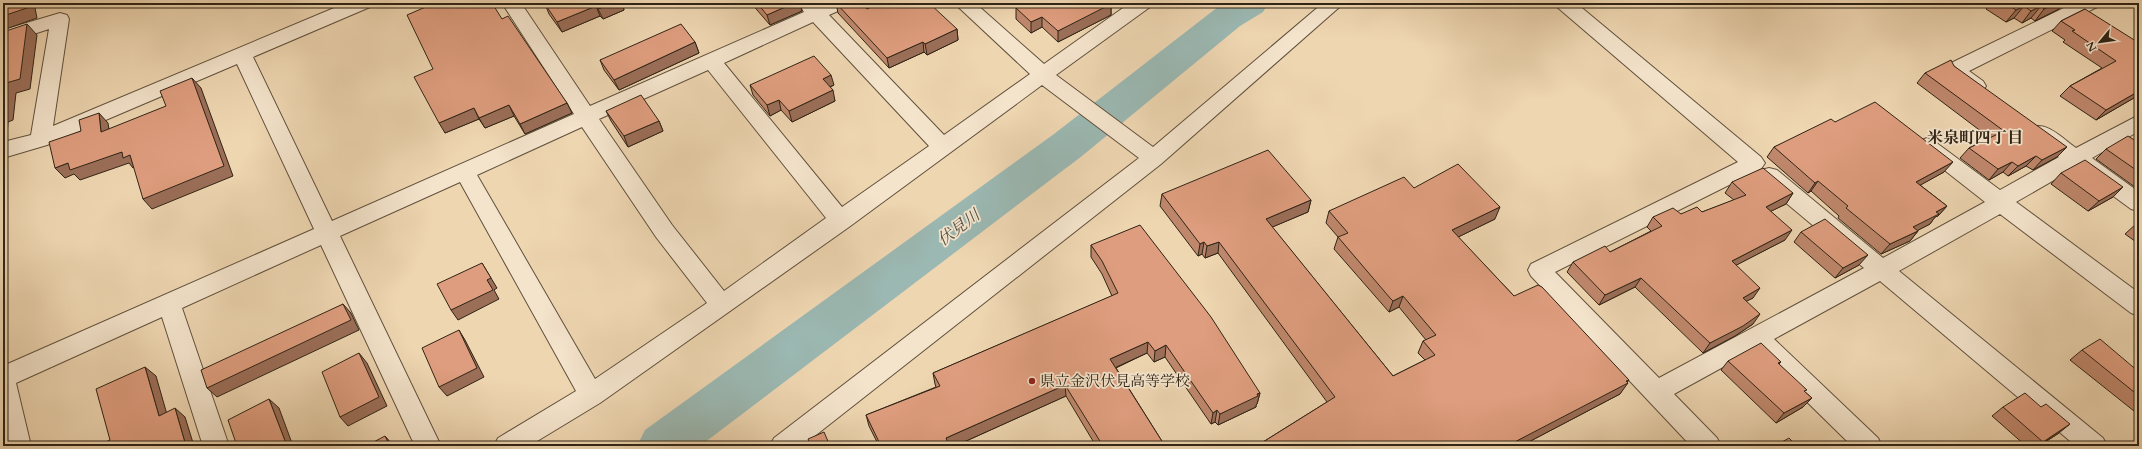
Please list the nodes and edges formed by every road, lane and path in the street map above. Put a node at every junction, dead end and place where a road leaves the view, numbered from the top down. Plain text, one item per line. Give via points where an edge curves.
1 (363, 3) edge
2 (511, 3) edge
3 (840, 3) edge
4 (963, 3) edge
5 (1143, 3) edge
6 (1335, 3) edge
7 (1564, 3) edge
8 (2090, 3) edge
9 (811, 8) edge
10 (3, 37) edge
11 (242, 54) junction
12 (712, 60) junction
13 (1047, 79) junction
14 (1992, 98) edge
15 (586, 117) junction
16 (2024, 121) edge
17 (2139, 122) edge
18 (1910, 133) edge
19 (40, 140) junction
20 (942, 146) junction
21 (3, 150) edge
22 (1149, 154) junction
23 (2075, 158) junction
24 (1754, 164) junction
25 (464, 171) junction
26 (1999, 201) junction
27 (2139, 203) edge
28 (841, 221) junction
29 (327, 233) junction
30 (1882, 269) junction
31 (169, 304) junction
32 (722, 305) junction
33 (2139, 306) edge
34 (1756, 338) junction
35 (4, 378) edge
36 (1656, 392) junction
37 (591, 395) junction
38 (18, 446) edge
39 (216, 446) edge
40 (428, 446) edge
41 (507, 446) edge
42 (783, 446) edge
43 (1708, 446) edge
44 (1870, 446) edge
45 (2094, 446) edge

1 - 11 street
2 - 15 street
3 - 9 street
4 - 13 street
5 - 13 street
6 - 22 street
7 - 24 street
8 - 14 street via 1954,70
9 - 12 street
9 - 20 street
10 - 19 street via 60,19
11 - 19 street
11 - 29 street
12 - 15 street
12 - 28 street
13 - 20 street
13 - 22 street
15 - 25 street
15 - 32 street via 664,230
16 - 23 street
17 - 23 street
18 - 26 street
19 - 21 street
20 - 28 street
22 - 42 street
23 - 26 street
23 - 27 street
24 - 30 street
24 - 36 street via 1539,270
25 - 29 street
25 - 37 street
26 - 30 street via 1990,211
26 - 33 street
28 - 32 street
29 - 31 street
29 - 40 street
30 - 34 street
30 - 45 street
31 - 35 street
31 - 39 street
32 - 37 street
34 - 36 street
34 - 44 street
35 - 38 street
36 - 43 street
37 - 41 street

